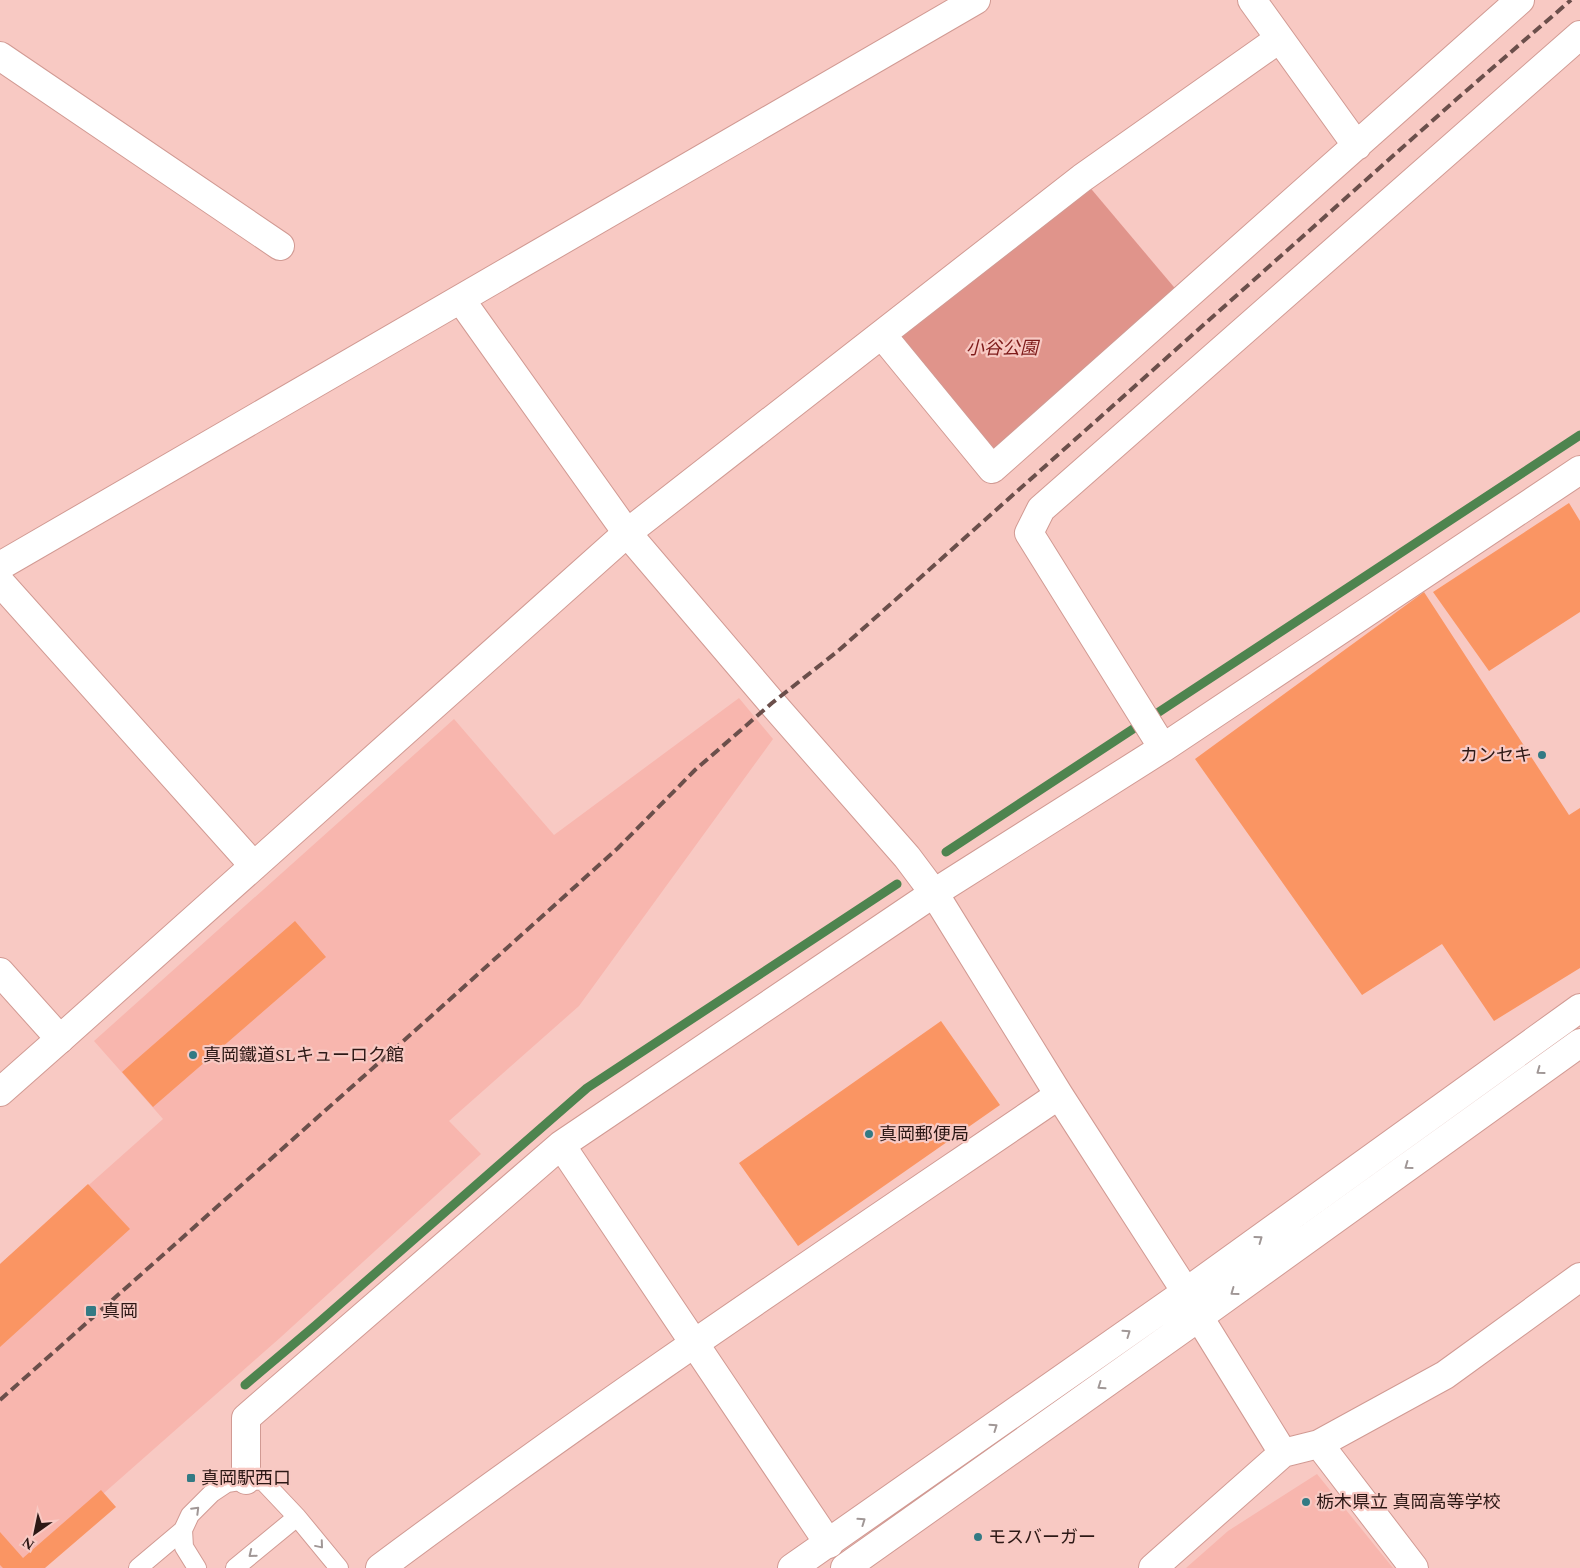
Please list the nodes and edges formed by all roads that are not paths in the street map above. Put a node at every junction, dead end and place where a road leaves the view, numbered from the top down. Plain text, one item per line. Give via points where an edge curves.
1 (976, 0) edge
2 (1252, 0) edge
3 (1520, 0) edge
4 (1580, 35) edge
5 (1278, 39) junction
6 (0, 56) edge
7 (1356, 146) junction
8 (280, 246) dead end
9 (461, 300) junction
10 (882, 335) junction
11 (1580, 470) edge
12 (627, 533) junction
13 (0, 566) edge
14 (0, 582) edge
15 (1158, 739) junction
16 (254, 866) junction
17 (934, 893) junction
18 (0, 972) edge
19 (1580, 1008) edge
20 (60, 1039) junction
21 (1580, 1043) edge
22 (0, 1092) edge
23 (1059, 1095) junction
24 (560, 1145) junction
25 (1580, 1277) edge
26 (1186, 1292) junction
27 (1199, 1317) junction
28 (694, 1343) junction
29 (1319, 1444) junction
30 (1283, 1453) junction
31 (246, 1480) junction
32 (297, 1517) junction
33 (183, 1530) junction
34 (829, 1544) junction
35 (138, 1568) edge
36 (197, 1568) edge
37 (235, 1568) edge
38 (339, 1568) edge
39 (380, 1568) edge
40 (792, 1568) edge
41 (845, 1568) edge
42 (1153, 1568) edge
43 (1414, 1568) edge

1 - 9 street
2 - 5 street
3 - 7 street
4 - 15 street via 1041,510 1029,533
5 - 7 street
5 - 10 street via 1082,178
6 - 8 street
7 - 10 street via 992,469
9 - 12 street
9 - 13 street
10 - 12 street
11 - 15 street
12 - 16 street
12 - 17 street via 907,857
14 - 16 street
15 - 17 street
16 - 20 street
17 - 23 street
17 - 24 street
18 - 20 street
26 -> 19 street
20 - 22 street
21 -> 27 street
23 - 26 street
23 - 28 street
24 - 28 street
24 - 31 street via 246,1418
25 - 29 street via 1444,1375
26 - 27 street
34 -> 26 street
27 - 30 street
27 -> 41 street
28 - 34 street
28 - 39 street
29 - 30 street
29 - 43 street
30 - 42 street
31 - 32 lane via 263,1481
33 -> 31 lane via 190,1515 212,1493 227,1483
32 -> 37 lane
32 -> 38 lane
33 - 35 lane
33 - 36 lane via 184,1547
34 - 40 street

